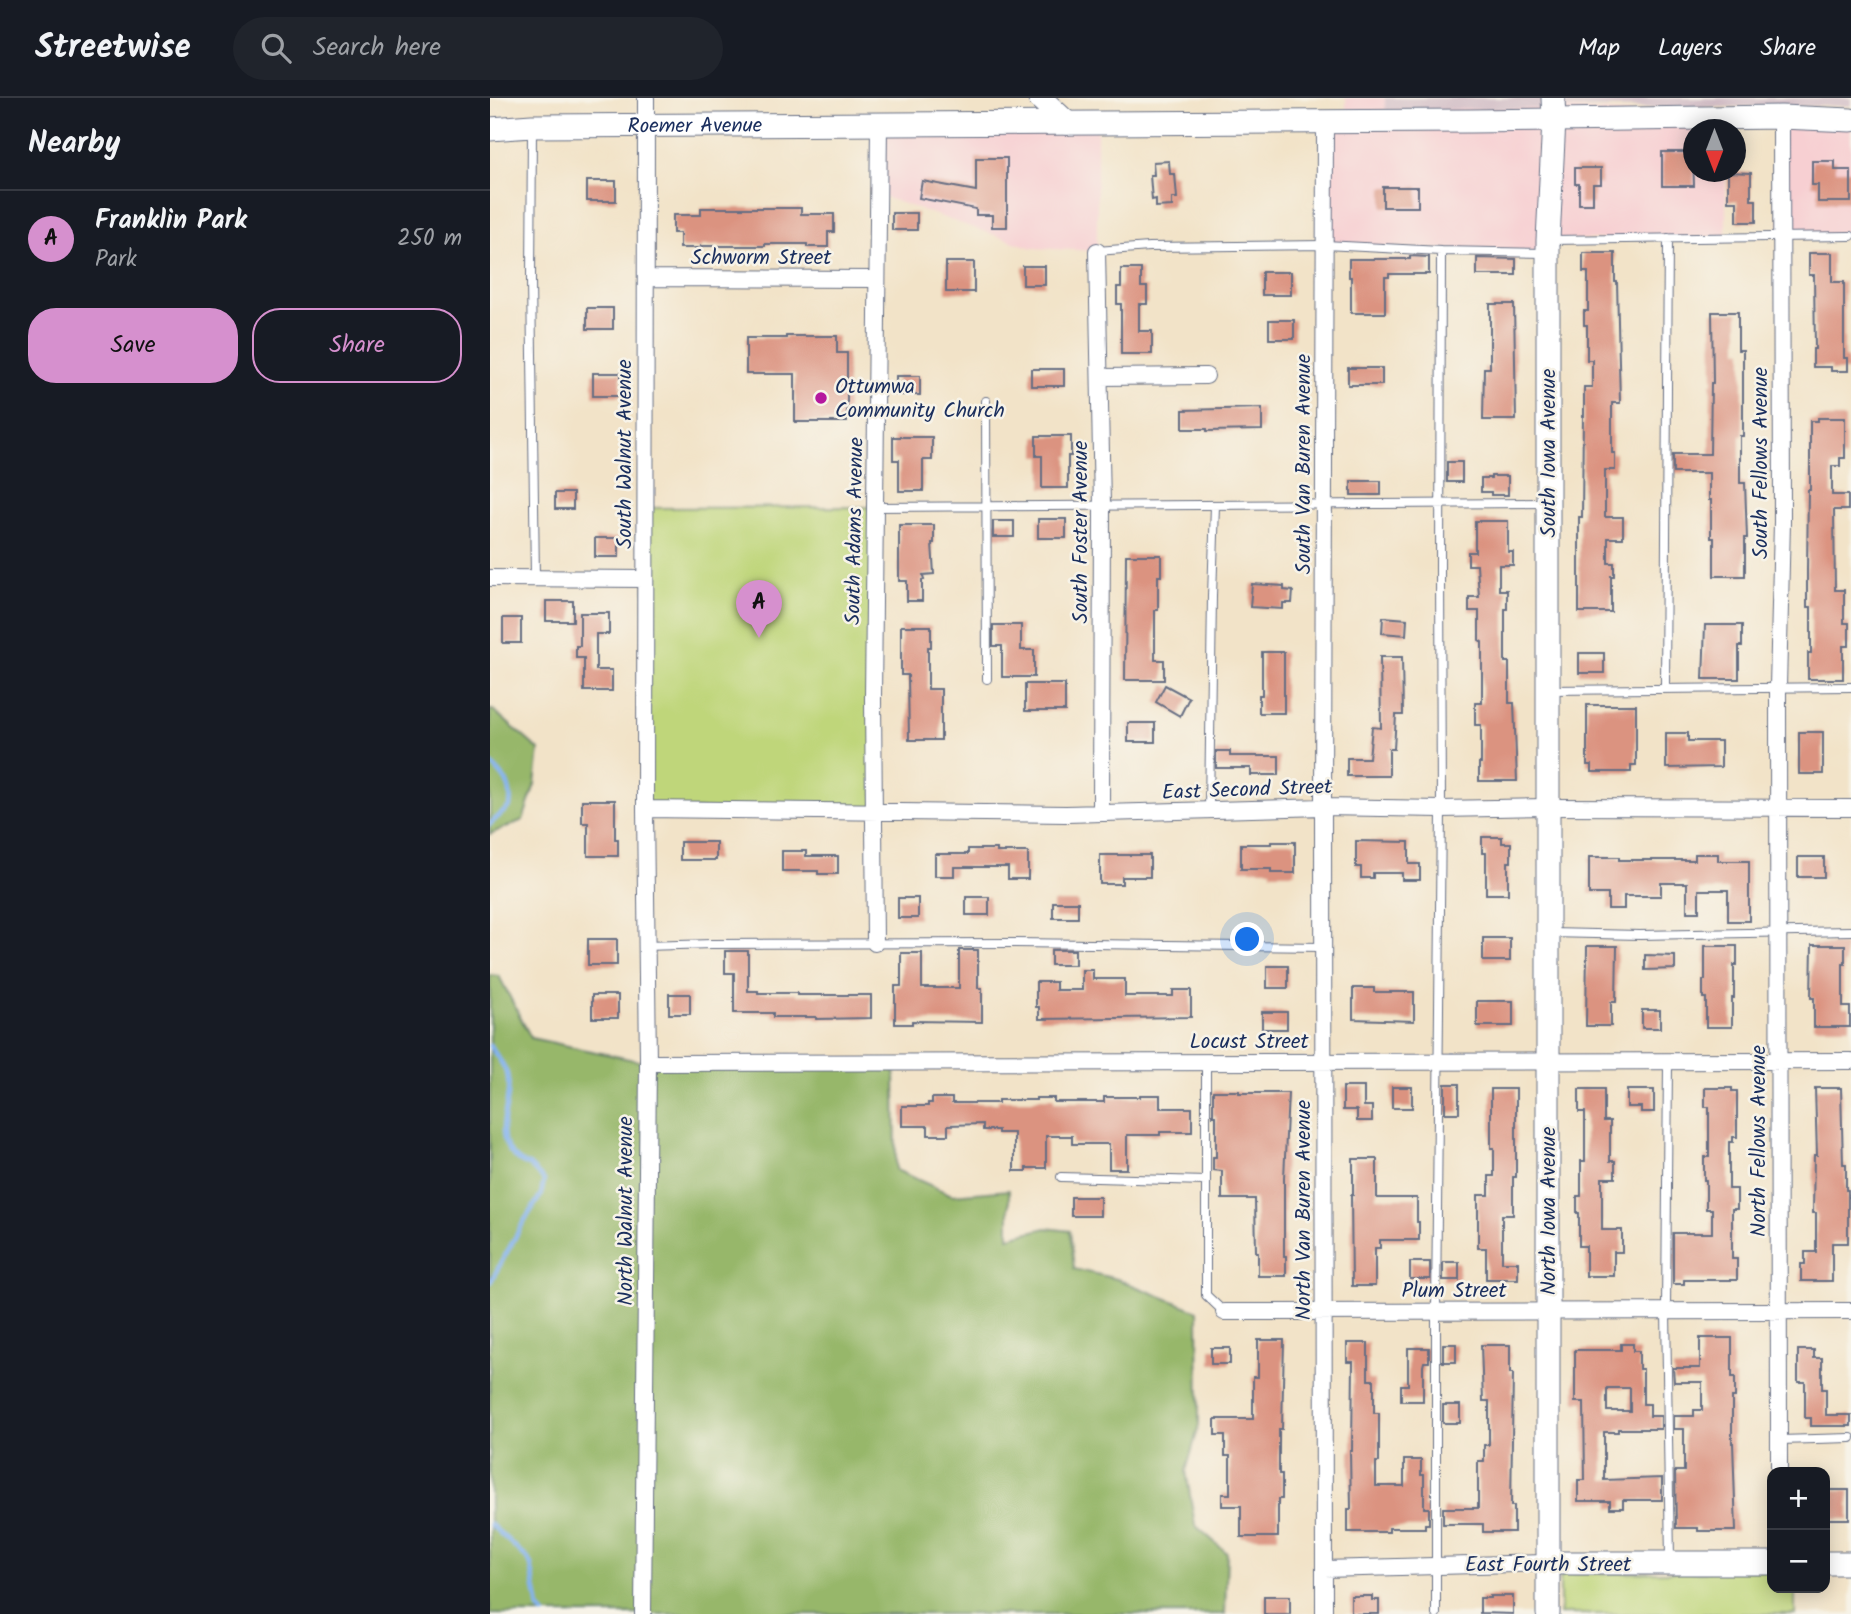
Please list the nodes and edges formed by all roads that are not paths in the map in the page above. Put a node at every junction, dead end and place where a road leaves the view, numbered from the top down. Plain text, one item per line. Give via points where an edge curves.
1 (646, 98) edge
2 (1040, 98) edge
3 (1554, 109) edge
4 (1781, 117) junction
5 (1851, 120) edge
6 (1325, 121) junction
7 (1067, 123) junction
8 (879, 124) junction
9 (532, 126) junction
10 (646, 126) junction
11 (490, 128) edge
12 (1780, 236) junction
13 (1851, 236) edge
14 (1668, 238) junction
15 (1325, 245) junction
16 (1548, 247) junction
17 (1097, 251) joint
18 (1441, 251) junction
19 (646, 278) junction
20 (877, 279) junction
21 (1206, 376) dead end
22 (1100, 377) junction
23 (986, 401) dead end
24 (1549, 503) junction
25 (1440, 504) junction
26 (1215, 505) junction
27 (1324, 505) junction
28 (1102, 506) junction
29 (986, 507) junction
30 (875, 508) junction
31 (490, 578) edge
32 (535, 578) junction
33 (645, 579) junction
34 (987, 679) dead end
35 (1778, 687) junction
36 (1851, 687) edge
37 (1665, 688) junction
38 (1549, 690) junction
39 (1323, 807) junction
40 (1549, 807) junction
41 (1851, 808) edge
42 (645, 809) junction
43 (1441, 809) junction
44 (1778, 809) junction
45 (1209, 811) junction
46 (874, 812) junction
47 (1101, 813) junction
48 (1851, 931) edge
49 (1778, 932) junction
50 (1549, 933) junction
51 (874, 943) junction
52 (645, 946) junction
53 (1323, 947) junction
54 (1548, 1061) junction
55 (1668, 1061) junction
56 (1778, 1061) junction
57 (1851, 1061) edge
58 (1206, 1062) junction
59 (1323, 1062) junction
60 (1438, 1062) junction
61 (648, 1063) junction
62 (1061, 1177) dead end
63 (1206, 1181) junction
64 (1324, 1311) junction
65 (1436, 1311) junction
66 (1548, 1311) junction
67 (1666, 1311) junction
68 (1779, 1311) junction
69 (1851, 1311) edge
70 (1224, 1312) joint
71 (1851, 1438) edge
72 (1779, 1440) junction
73 (1779, 1467) edge
74 (1548, 1563) junction
75 (1670, 1563) junction
76 (1767, 1563) edge
77 (1830, 1563) edge
78 (1851, 1563) edge
79 (1436, 1565) junction
80 (1324, 1569) junction
81 (643, 1614) edge
82 (1324, 1614) edge
83 (1436, 1614) edge
84 (1548, 1614) edge

1 - 10 street, South Walnut Avenue
2 - 7 main road
3 - 4 main road, Roemer Avenue
3 - 6 main road, Roemer Avenue
3 - 16 main road, South Iowa Avenue
4 - 5 main road, Roemer Avenue
4 - 12 street, South Fellows Avenue
6 - 7 main road, Roemer Avenue
6 - 15 street, South Van Buren Avenue
7 - 8 main road, Roemer Avenue
8 - 10 main road, Roemer Avenue
8 - 20 street, South Adams Avenue
9 - 10 main road, Roemer Avenue
9 - 11 main road, Roemer Avenue
9 - 32 lane
10 - 19 street, South Walnut Avenue
12 - 13 lane
12 - 14 lane
12 - 35 street, South Fellows Avenue
14 - 16 lane
14 - 37 lane
15 - 17 lane
15 - 18 lane
15 - 27 street, South Van Buren Avenue
16 - 18 lane
16 - 24 main road, South Iowa Avenue
17 - 22 street, South Foster Avenue
18 - 25 lane
19 - 20 street, Schworm Street
19 - 33 street, South Walnut Avenue
20 - 30 street, South Adams Avenue
21 - 22 street
22 - 28 street, South Foster Avenue
23 - 29 lane
24 - 25 lane
24 - 38 main road, South Iowa Avenue
25 - 27 lane
25 - 43 lane
26 - 27 lane
26 - 28 lane
26 - 45 lane
27 - 39 street, South Van Buren Avenue
28 - 29 lane
28 - 47 street, South Foster Avenue
29 - 30 lane
29 - 34 lane
30 - 46 street, South Adams Avenue
31 - 32 street
32 - 33 street
33 - 42 street, South Walnut Avenue
35 - 36 lane
35 - 37 lane
35 - 44 street, South Fellows Avenue
37 - 38 lane
38 - 40 main road, South Iowa Avenue
39 - 43 street, East Second Street
39 - 45 street, East Second Street
39 - 53 street, North Van Buren Avenue
40 - 43 street, East Second Street
40 - 44 street, East Second Street
40 - 50 main road, North Iowa Avenue
41 - 44 street, East Second Street
42 - 46 street, East Second Street
42 - 52 street, North Walnut Avenue
43 - 60 lane
44 - 49 street, North Fellows Avenue
45 - 47 street, East Second Street
46 - 47 street, East Second Street
46 - 51 street, South Adams Avenue
48 - 49 lane
49 - 50 lane
49 - 56 street, North Fellows Avenue
50 - 54 main road, North Iowa Avenue
51 - 52 lane
51 - 53 lane
52 - 61 street, North Walnut Avenue
53 - 59 street, North Van Buren Avenue
54 - 55 street, Locust Street
54 - 60 street, Locust Street
54 - 66 main road, North Iowa Avenue
55 - 56 street, Locust Street
55 - 67 lane
56 - 57 street, Locust Street
56 - 68 street, North Fellows Avenue
58 - 59 street, Locust Street
58 - 61 street, Locust Street
58 - 63 lane
59 - 60 street, Locust Street
59 - 64 street, North Van Buren Avenue
60 - 65 lane
61 - 81 street, North Walnut Avenue
62 - 63 lane
63 - 70 lane via 1206,1295
64 - 65 street, Plum Street
64 - 70 street, Plum Street
64 - 80 street, North Van Buren Avenue
65 - 66 street, Plum Street
65 - 79 lane
66 - 67 street, Plum Street
66 - 74 main road, North Iowa Avenue
67 - 68 street, Plum Street
67 - 75 lane
68 - 69 street, Plum Street
68 - 72 street, North Fellows Avenue
71 - 72 lane
72 - 73 street, North Fellows Avenue
74 - 75 main road, East Fourth Street
74 - 79 street, East Fourth Street
74 - 84 main road, North Iowa Avenue
75 - 76 main road, East Fourth Street
77 - 78 main road
79 - 80 street, East Fourth Street
79 - 83 lane
80 - 82 street, North Van Buren Avenue

